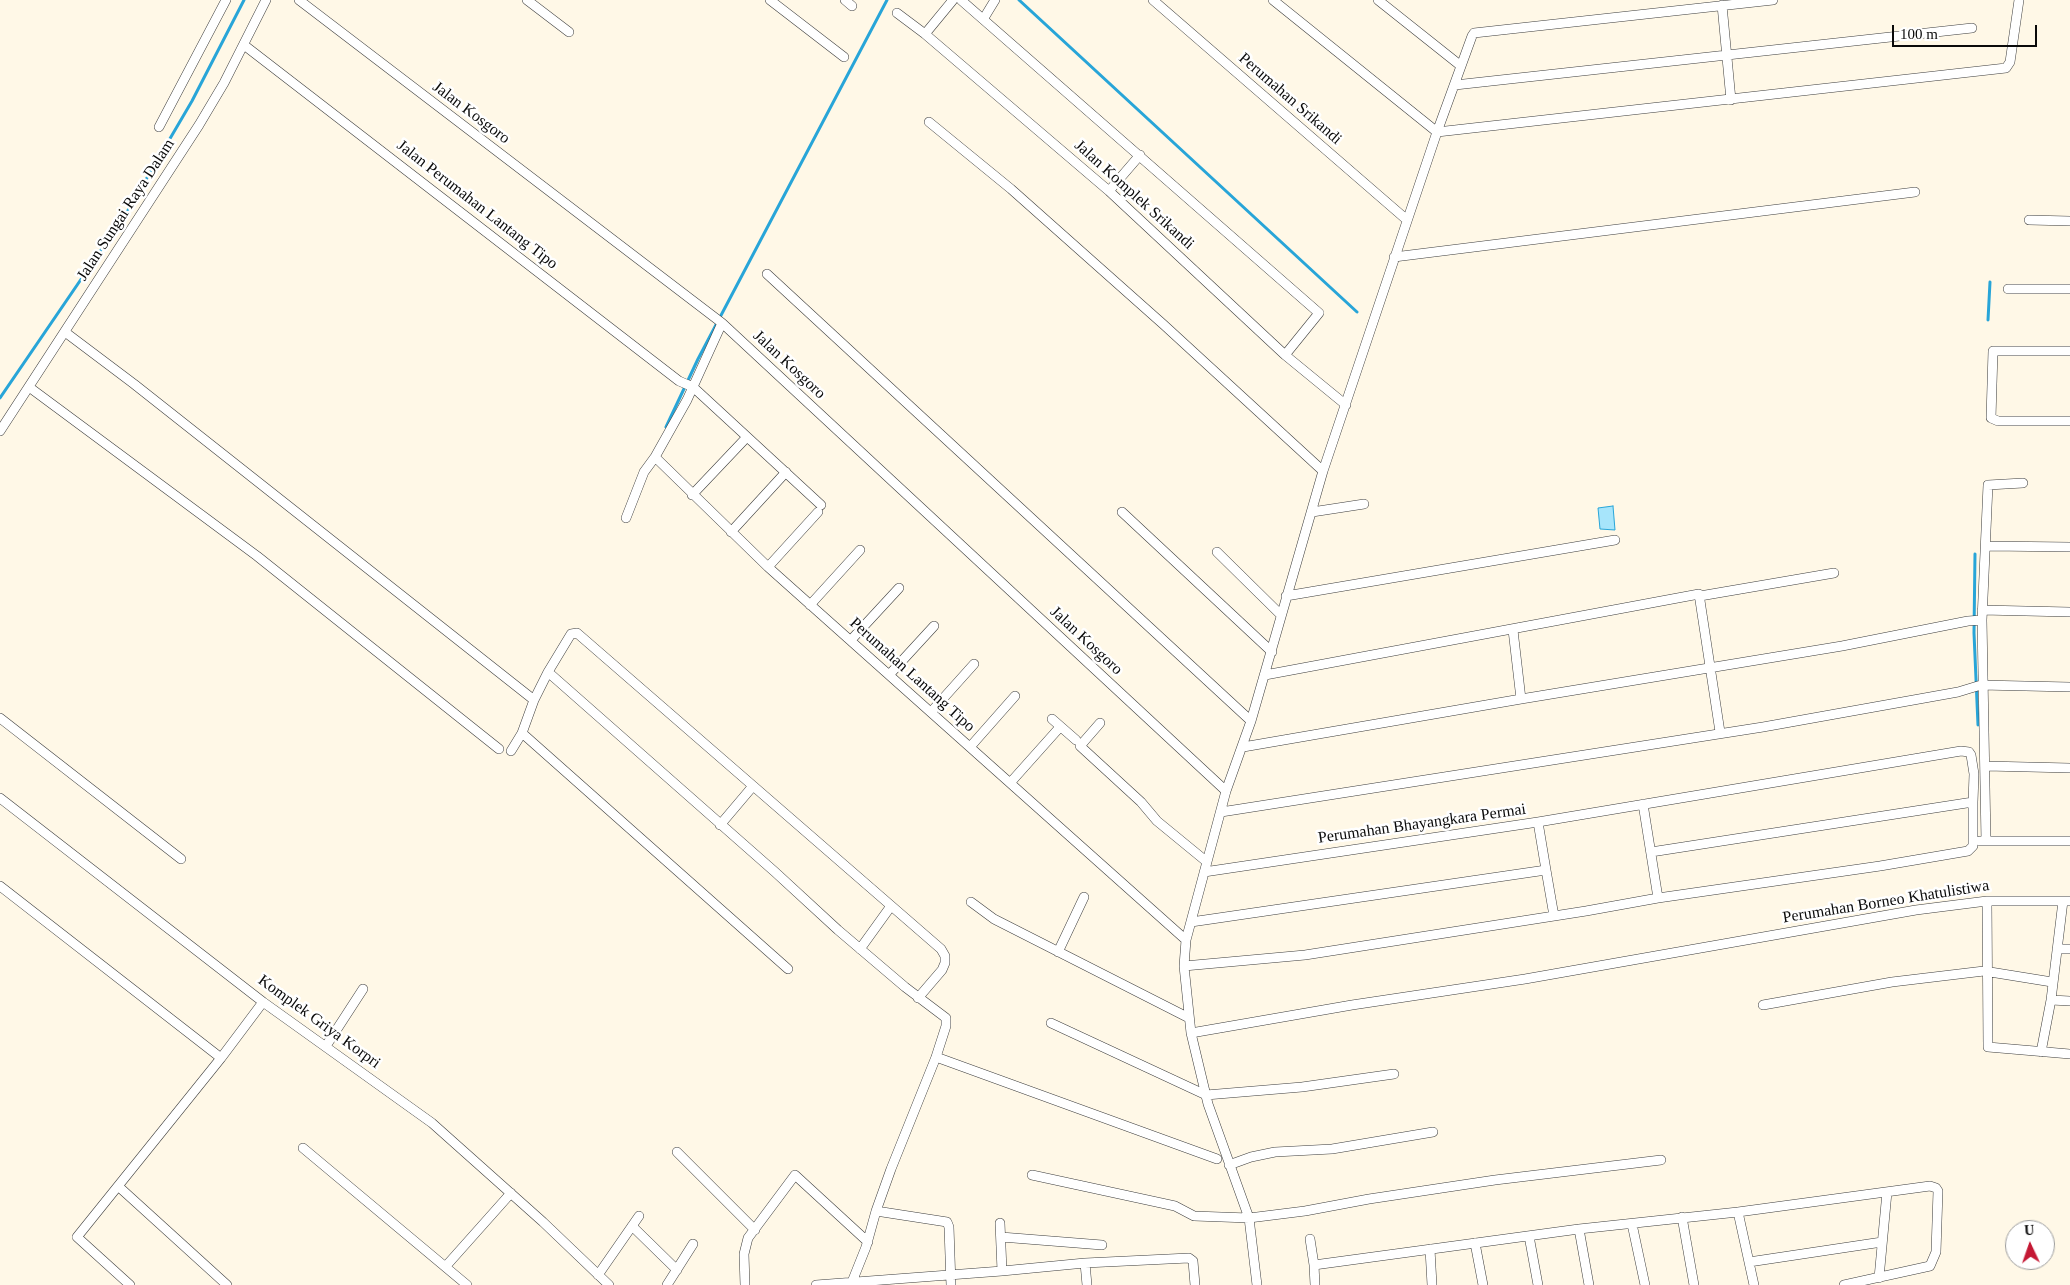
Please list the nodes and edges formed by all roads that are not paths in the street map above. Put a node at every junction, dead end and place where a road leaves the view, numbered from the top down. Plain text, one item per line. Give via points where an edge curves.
1 (226, 0) edge
2 (266, 0) edge
3 (299, 0) edge
4 (527, 0) edge
5 (770, 0) edge
6 (953, 0) edge
7 (961, 0) edge
8 (995, 0) edge
9 (1153, 0) edge
10 (1273, 0) edge
11 (1378, 0) edge
12 (1773, 0) edge
13 (2019, 0) edge
14 (1722, 6) junction
15 (897, 13) dead end
16 (984, 18) junction
17 (1972, 28) dead end
18 (569, 32) dead end
19 (925, 34) junction
20 (244, 45) junction
21 (1727, 55) junction
22 (844, 57) dead end
23 (1461, 66) junction
24 (1454, 85) junction
25 (1731, 100) junction
26 (929, 122) dead end
27 (158, 127) dead end
28 (1437, 132) junction
29 (1140, 155) junction
30 (1109, 191) junction
31 (1915, 192) dead end
32 (1407, 220) junction
33 (2029, 220) dead end
34 (2070, 221) edge
35 (1394, 257) junction
36 (767, 274) dead end
37 (2008, 289) dead end
38 (2070, 289) edge
39 (722, 323) junction
40 (65, 332) junction
41 (2070, 352) edge
42 (1285, 355) junction
43 (29, 387) junction
44 (692, 387) junction
45 (1346, 405) junction
46 (2070, 421) edge
47 (1, 426) edge
48 (746, 438) junction
49 (655, 457) junction
50 (1323, 471) junction
51 (786, 472) junction
52 (2023, 483) dead end
53 (692, 495) junction
54 (1364, 504) dead end
55 (1122, 512) dead end
56 (1312, 512) junction
57 (626, 518) dead end
58 (731, 532) junction
59 (1615, 540) dead end
60 (1986, 547) junction
61 (2070, 547) edge
62 (860, 550) dead end
63 (1216, 552) dead end
64 (768, 568) junction
65 (1834, 573) dead end
66 (899, 588) dead end
67 (1286, 596) junction
68 (1700, 596) junction
69 (810, 604) junction
70 (1982, 610) junction
71 (2070, 612) edge
72 (1281, 615) junction
73 (1981, 620) junction
74 (934, 626) dead end
75 (1513, 630) junction
76 (850, 640) junction
77 (1272, 652) junction
78 (974, 664) dead end
79 (1712, 666) junction
80 (548, 672) junction
81 (889, 675) junction
82 (1265, 675) junction
83 (1979, 686) junction
84 (2070, 687) edge
85 (1015, 696) dead end
86 (1521, 699) junction
87 (534, 700) junction
88 (930, 712) junction
89 (0, 718) edge
90 (1052, 719) dead end
91 (1251, 722) junction
92 (1100, 723) dead end
93 (1060, 726) junction
94 (522, 732) junction
95 (1720, 732) junction
96 (1076, 740) dead end
97 (970, 746) junction
98 (1243, 747) junction
99 (499, 749) dead end
100 (510, 751) dead end
101 (1986, 766) junction
102 (2070, 768) edge
103 (1010, 783) junction
104 (753, 786) junction
105 (1226, 791) junction
106 (0, 798) edge
107 (1973, 802) junction
108 (1643, 804) junction
109 (1221, 812) junction
110 (1538, 822) junction
111 (720, 825) junction
112 (1980, 841) junction
113 (2070, 841) edge
114 (1651, 852) junction
115 (181, 859) dead end
116 (1207, 862) junction
117 (1546, 870) junction
118 (1204, 872) junction
119 (0, 886) edge
120 (1084, 897) dead end
121 (1658, 898) junction
122 (2067, 900) edge
123 (1981, 901) junction
124 (971, 902) dead end
125 (891, 906) junction
126 (1554, 916) junction
127 (1191, 922) junction
128 (1186, 940) junction
129 (860, 949) junction
130 (2057, 949) junction
131 (2070, 949) edge
132 (1058, 952) junction
133 (1184, 966) junction
134 (788, 969) dead end
135 (1983, 971) junction
136 (2052, 982) junction
137 (363, 989) dead end
138 (918, 998) junction
139 (2050, 1000) junction
140 (2070, 1001) edge
141 (264, 1002) junction
142 (1763, 1005) dead end
143 (1189, 1018) junction
144 (1051, 1023) dead end
145 (1191, 1033) junction
146 (326, 1046) junction
147 (2041, 1052) junction
148 (2070, 1054) edge
149 (936, 1057) junction
150 (221, 1058) junction
151 (1394, 1074) dead end
152 (1206, 1095) junction
153 (1433, 1132) dead end
154 (303, 1148) dead end
155 (677, 1152) dead end
156 (1217, 1159) dead end
157 (1661, 1160) dead end
158 (1229, 1165) junction
159 (1032, 1175) dead end
160 (118, 1186) junction
161 (1887, 1192) junction
162 (510, 1193) junction
163 (876, 1211) junction
164 (1738, 1212) junction
165 (639, 1216) dead end
166 (1682, 1217) junction
167 (1249, 1218) junction
168 (1000, 1223) dead end
169 (1632, 1224) junction
170 (632, 1226) junction
171 (1579, 1229) junction
172 (755, 1230) junction
173 (1529, 1236) junction
174 (1001, 1237) junction
175 (1310, 1239) dead end
176 (868, 1242) junction
177 (1882, 1242) junction
178 (1475, 1243) junction
179 (693, 1244) dead end
180 (1102, 1245) dead end
181 (1430, 1249) junction
182 (1749, 1262) junction
183 (1085, 1263) junction
184 (1314, 1265) junction
185 (446, 1266) junction
186 (677, 1270) junction
187 (1002, 1271) junction
188 (598, 1275) junction
189 (1879, 1278) junction
190 (950, 1280) edge
191 (898, 1282) edge
192 (849, 1283) edge
193 (130, 1285) edge
194 (227, 1285) edge
195 (467, 1285) edge
196 (609, 1285) edge
197 (667, 1285) edge
198 (745, 1285) edge
199 (816, 1285) edge
200 (1087, 1285) edge
201 (1194, 1285) edge
202 (1257, 1285) edge
203 (1315, 1285) edge
204 (1432, 1285) edge
205 (1483, 1285) edge
206 (1538, 1285) edge
207 (1589, 1285) edge
208 (1645, 1285) edge
209 (1694, 1285) edge
210 (1754, 1285) edge
211 (1844, 1285) edge

1 - 27 street
2 - 20 street, Jalan Sungai Raya Dalam
3 - 39 street, Jalan Kosgoro
4 - 18 street
5 - 22 street
6 - 19 street
7 - 16 street
8 - 16 street
9 - 32 street, Perumahan Srikandi
10 - 28 street
11 - 23 street
12 - 14 street
13 - 25 street via 2010,62 2006,68
14 - 21 street
14 - 23 street via 1478,32 1472,36
15 - 19 street, Jalan Komplek Srikandi
16 - 29 street
17 - 21 street
19 - 30 street, Jalan Komplek Srikandi
20 - 40 street, Jalan Sungai Raya Dalam via 199,124
20 - 44 street, Jalan Perumahan Lantang Tipo via 679,381
21 - 24 street
21 - 25 street
23 - 24 street
24 - 28 street
25 - 28 street
26 - 50 street via 1164,325
28 - 32 street
29 - 30 street
29 - 42 street via 1319,313
30 - 42 street, Jalan Komplek Srikandi
31 - 35 street
32 - 35 street
33 - 34 street
35 - 45 street
36 - 91 street
37 - 38 street
39 - 44 street
39 - 105 street, Jalan Kosgoro
40 - 43 street, Jalan Sungai Raya Dalam
40 - 87 street
41 - 46 street via 1992,351 1991,418 1998,421
42 - 45 street, Jalan Komplek Srikandi
43 - 47 street, Jalan Sungai Raya Dalam
43 - 99 street via 257,556
44 - 48 street, Jalan Perumahan Lantang Tipo
44 - 49 street
45 - 50 street
48 - 51 street, Jalan Perumahan Lantang Tipo
48 - 53 street
49 - 53 street, Perumahan Lantang Tipo
49 - 57 street via 644,472
50 - 56 street
51 - 58 street
51 - 64 street, Jalan Perumahan Lantang Tipo via 820,508
52 - 60 street via 1988,485
53 - 58 street, Perumahan Lantang Tipo
54 - 56 street
55 - 77 street
56 - 67 street
58 - 64 street, Perumahan Lantang Tipo
59 - 67 street
60 - 61 street
60 - 70 street
62 - 69 street
63 - 72 street
64 - 69 street, Perumahan Lantang Tipo
65 - 68 street
66 - 76 street
67 - 72 street
68 - 75 street
68 - 79 street
69 - 76 street, Perumahan Lantang Tipo
70 - 71 street
70 - 73 street
72 - 77 street
73 - 79 street
73 - 83 street
74 - 81 street
75 - 82 street
75 - 86 street
76 - 81 street, Perumahan Lantang Tipo
77 - 82 street
78 - 88 street
79 - 86 street
79 - 95 street
80 - 87 street
80 - 104 street via 571,634 577,633
80 - 111 street
81 - 88 street, Perumahan Lantang Tipo
82 - 91 street
83 - 84 street
83 - 95 street via 1892,704
83 - 101 street
85 - 97 street
86 - 98 street
87 - 94 street
88 - 97 street, Perumahan Lantang Tipo
89 - 115 street
90 - 93 street
91 - 98 street
92 - 116 street via 1080,746 1157,821
93 - 96 street
93 - 103 street
94 - 100 street
94 - 134 street
95 - 109 street
97 - 103 street, Perumahan Lantang Tipo
98 - 105 street
101 - 102 street
101 - 112 street
103 - 128 street, Perumahan Lantang Tipo
104 - 111 street
104 - 125 street
105 - 109 street
106 - 141 street, Komplek Griya Korpri
107 - 108 street, Perumahan Bhayangkara Permai via 1974,774 1971,755 1966,750
107 - 112 street
107 - 114 street
108 - 110 street, Perumahan Bhayangkara Permai
108 - 114 street
109 - 116 street
110 - 117 street
110 - 118 street, Perumahan Bhayangkara Permai
111 - 129 street
112 - 113 street
112 - 121 street via 1968,851
114 - 121 street
116 - 118 street
117 - 126 street
117 - 127 street
118 - 127 street
119 - 150 street
120 - 132 street
121 - 126 street
122 - 123 street, Perumahan Borneo Khatulistiwa
122 - 130 street
123 - 135 street
123 - 145 street, Perumahan Borneo Khatulistiwa
124 - 132 street via 994,919
125 - 129 street
125 - 138 street via 945,956 942,970
126 - 133 street via 1305,955
127 - 128 street
128 - 133 street
129 - 138 street
130 - 131 street
130 - 136 street
132 - 143 street
133 - 143 street
135 - 136 street
135 - 142 street via 1892,982
135 - 147 street via 1988,1047
136 - 139 street
137 - 146 street
138 - 149 street via 946,1018
139 - 140 street
139 - 147 street
141 - 146 street, Komplek Griya Korpri
141 - 150 street
143 - 145 street
144 - 152 street
145 - 152 street
146 - 162 street, Komplek Griya Korpri via 419,1112
147 - 148 street
149 - 156 street
149 - 163 street
150 - 160 street
151 - 152 street via 1302,1087
152 - 158 street
153 - 158 street via 1332,1149 1275,1152
154 - 185 street
155 - 172 street
157 - 167 street via 1495,1180
158 - 167 street
159 - 167 street via 1175,1206 1194,1216
160 - 193 street via 77,1237
160 - 194 street
161 - 164 street
161 - 177 street
161 - 189 street via 1936,1188 1936,1252 1930,1266
162 - 185 street
162 - 188 street, Komplek Griya Korpri
163 - 176 street
163 - 190 street via 947,1222
164 - 166 street
164 - 182 street
165 - 170 street
166 - 169 street
166 - 209 street
167 - 202 street
168 - 174 street
169 - 171 street
169 - 208 street
170 - 186 street
170 - 188 street
171 - 173 street
171 - 207 street
172 - 176 street via 795,1175
172 - 198 street via 745,1246
173 - 178 street
173 - 206 street
174 - 180 street
174 - 187 street
175 - 184 street
176 - 192 street
177 - 182 street
177 - 189 street
178 - 181 street
178 - 205 street
179 - 186 street
181 - 184 street
181 - 204 street
182 - 210 street
183 - 187 street
183 - 200 street
183 - 201 street via 1190,1258 1193,1261
184 - 203 street
185 - 195 street
186 - 197 street
187 - 190 street
188 - 196 street, Komplek Griya Korpri
189 - 211 street
190 - 191 street
191 - 192 street
192 - 199 street

